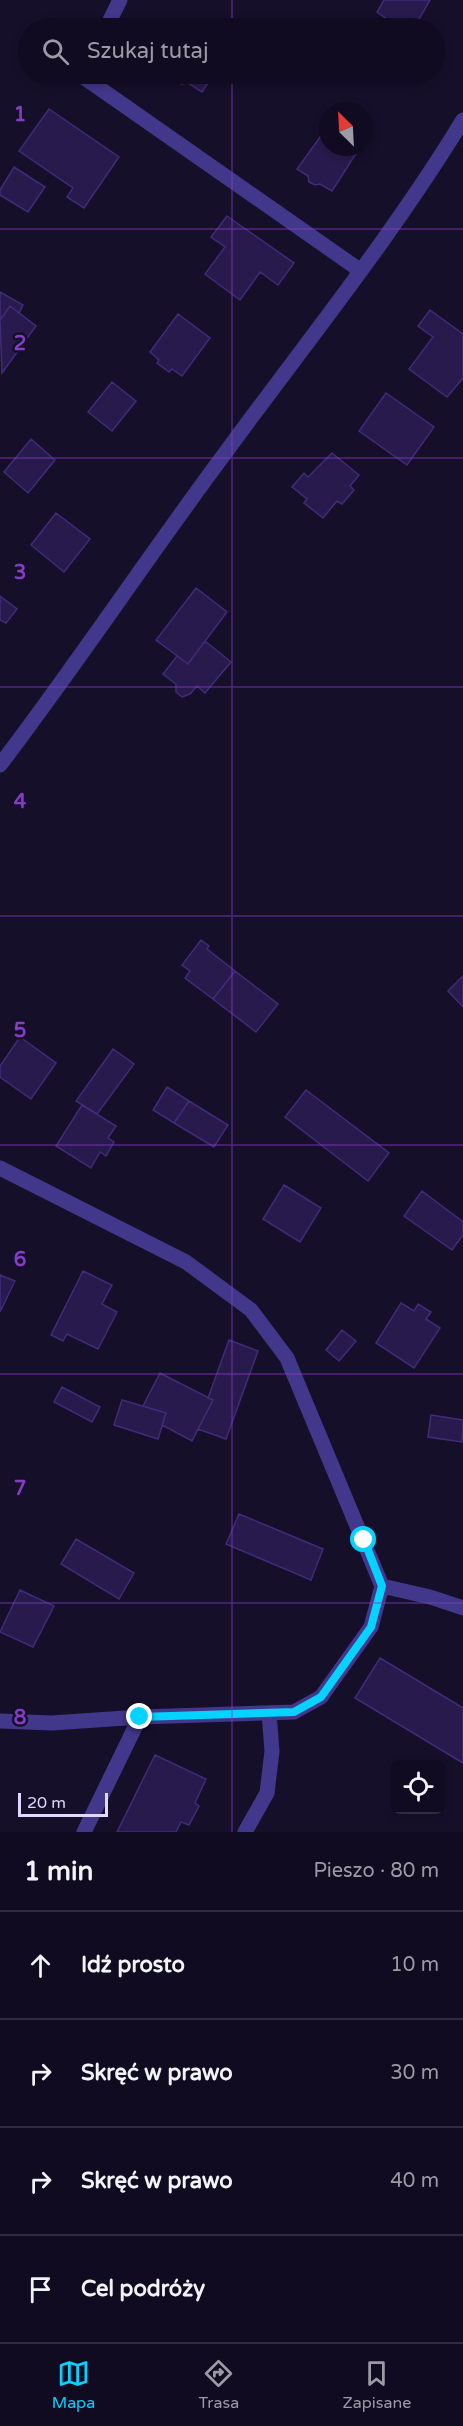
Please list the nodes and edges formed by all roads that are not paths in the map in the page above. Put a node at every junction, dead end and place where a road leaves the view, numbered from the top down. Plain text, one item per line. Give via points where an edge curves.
1 (120, 0) edge
2 (111, 18) edge
3 (95, 84) edge
4 (463, 120) edge
5 (361, 271) junction
6 (0, 765) edge
7 (0, 1168) edge
8 (382, 1586) junction
9 (463, 1608) edge
10 (269, 1713) junction
11 (140, 1717) junction
12 (0, 1721) edge
13 (84, 1832) edge
14 (245, 1832) edge

1 - 2 street
3 - 5 street
4 - 5 street
5 - 6 street via 155,547 75,667
7 - 8 street via 186,1262 251,1310 287,1358
8 - 9 street
8 - 10 street via 371,1627 321,1697 294,1712
10 - 11 street
10 - 14 street via 272,1751 267,1793
11 - 12 street via 52,1723
11 - 13 street

